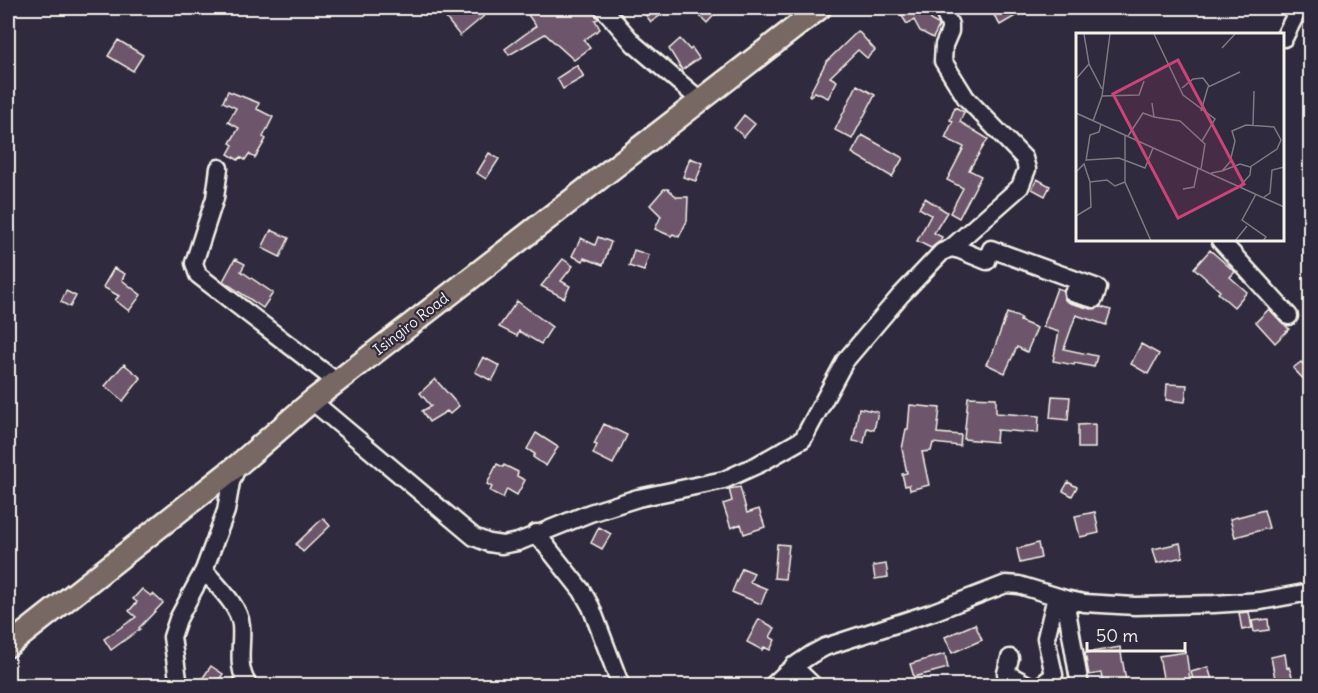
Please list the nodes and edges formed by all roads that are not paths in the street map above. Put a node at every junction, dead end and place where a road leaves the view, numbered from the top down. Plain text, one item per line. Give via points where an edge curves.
1 (603, 8) edge
2 (820, 8) edge
3 (942, 8) edge
4 (1299, 8) edge
5 (1285, 36) edge
6 (700, 100) junction
7 (219, 168) dead end
8 (1222, 242) edge
9 (951, 248) junction
10 (1073, 293) dead end
11 (1289, 316) dead end
12 (337, 382) junction
13 (312, 401) junction
14 (238, 465) junction
15 (536, 534) junction
16 (204, 570) junction
17 (1311, 592) edge
18 (1061, 598) junction
19 (8, 646) edge
20 (1010, 658) dead end
21 (793, 666) junction
22 (179, 686) edge
23 (249, 686) edge
24 (621, 686) edge
25 (772, 686) edge
26 (814, 686) edge
27 (1030, 686) edge
28 (1040, 686) edge
29 (1080, 686) edge

1 - 6 street via 634,44
2 - 6 main road, Isingiro Road
3 - 9 street via 950,25 943,61 966,98 1024,158 1027,169 1020,187
4 - 5 street
6 - 12 main road, Isingiro Road
7 - 12 street via 215,198 194,263 198,275
8 - 11 street
9 - 10 street via 987,261 991,249 1098,288 1094,299
9 - 15 street via 924,270 845,361 797,444 724,480 638,498
12 - 13 main road, Isingiro Road
13 - 14 main road, Isingiro Road
13 - 15 street via 474,537 502,545
14 - 16 street
14 - 19 main road, Isingiro Road
15 - 24 street via 591,607
16 - 22 street via 172,637
16 - 23 street via 235,608 241,624 240,665
17 - 18 street via 1262,601 1135,606
18 - 21 street via 1006,584 825,647
18 - 28 street via 1046,638 1054,675
18 - 29 street
20 - 27 street via 1006,673
21 - 25 street
21 - 26 street

